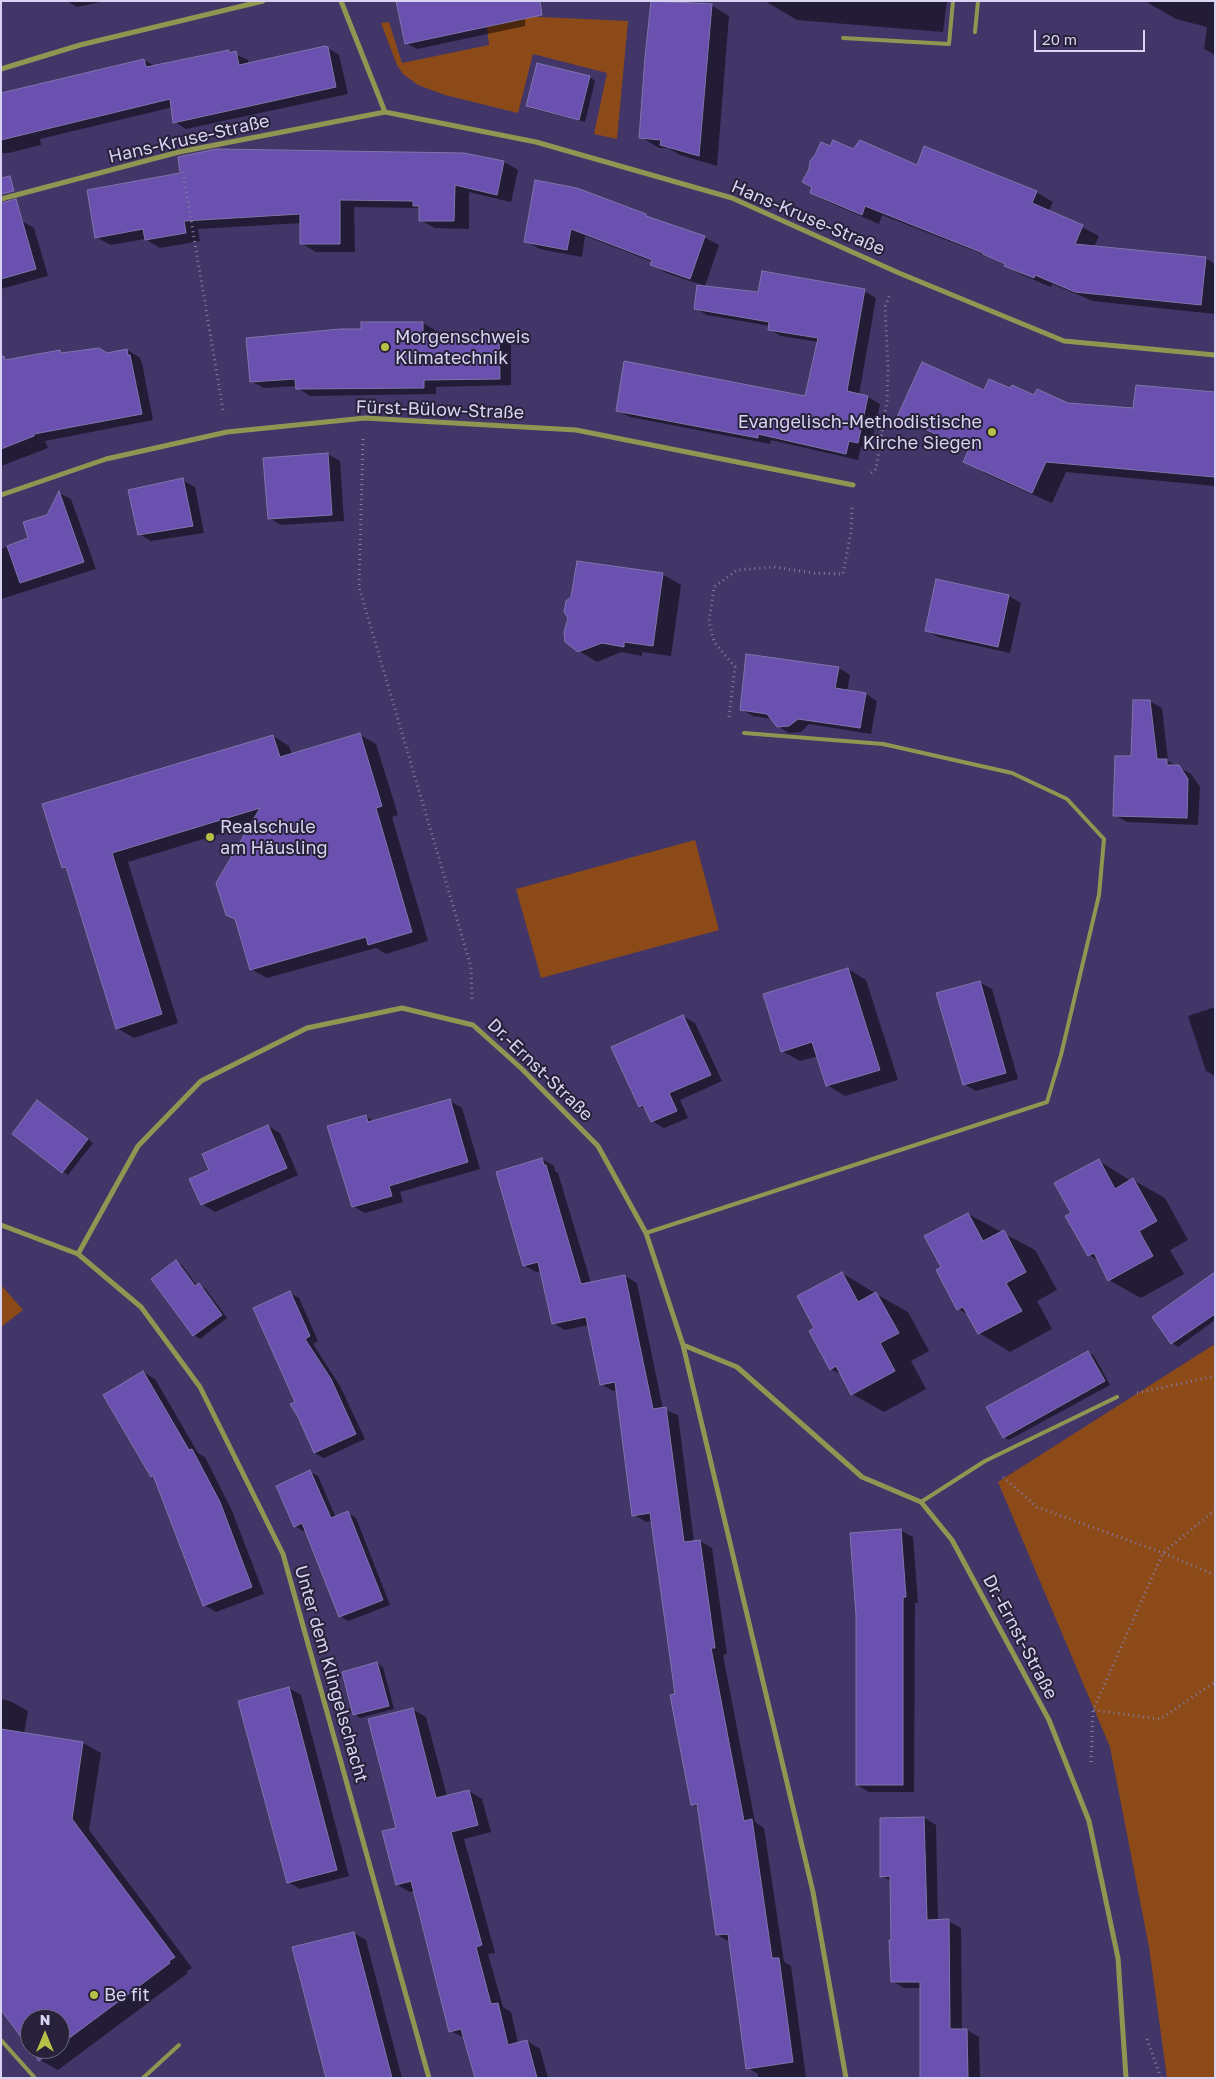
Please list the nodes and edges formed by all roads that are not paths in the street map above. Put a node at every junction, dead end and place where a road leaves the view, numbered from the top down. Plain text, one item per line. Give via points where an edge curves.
1 (263, 1) edge
2 (341, 1) edge
3 (953, 1) edge
4 (978, 1) edge
5 (975, 32) dead end
6 (843, 38) dead end
7 (1, 70) edge
8 (385, 112) junction
9 (1, 199) edge
10 (1215, 356) edge
11 (853, 485) road end
12 (1, 496) edge
13 (744, 733) road end
14 (1, 1225) edge
15 (646, 1233) junction
16 (78, 1254) junction
17 (683, 1345) junction
18 (1117, 1397) road end
19 (921, 1502) junction
20 (1, 2040) edge
21 (180, 2045) dead end
22 (35, 2078) edge
23 (143, 2078) edge
24 (429, 2078) edge
25 (846, 2078) edge
26 (1126, 2078) edge

1 - 7 street via 80,45
2 - 8 street
3 - 6 lane via 950,44
4 - 5 lane
8 - 9 street, Hans-Kruse-Straße via 179,152
8 - 10 street, Hans-Kruse-Straße via 536,142 732,198 899,273 1064,341
11 - 12 street, Fürst-Bülow-Straße via 576,430 365,418 227,432 106,459
13 - 15 lane via 883,744 1012,773 1067,799 1104,840 1099,895 1047,1102
14 - 16 street
15 - 16 street, Dr.-Ernst-Straße via 598,1146 522,1069 473,1025 402,1008 307,1028 201,1081 138,1146
15 - 17 street, Dr.-Ernst-Straße
16 - 24 street, Unter dem Klingelschacht via 141,1307 200,1387 283,1554
17 - 19 street, Dr.-Ernst-Straße via 737,1367 862,1477
17 - 25 street, Dr.-Ernst-Straße via 813,1892
18 - 19 lane via 985,1462
19 - 26 street, Dr.-Ernst-Straße via 952,1540 1049,1720 1089,1821 1118,1958
20 - 22 lane
21 - 23 lane

